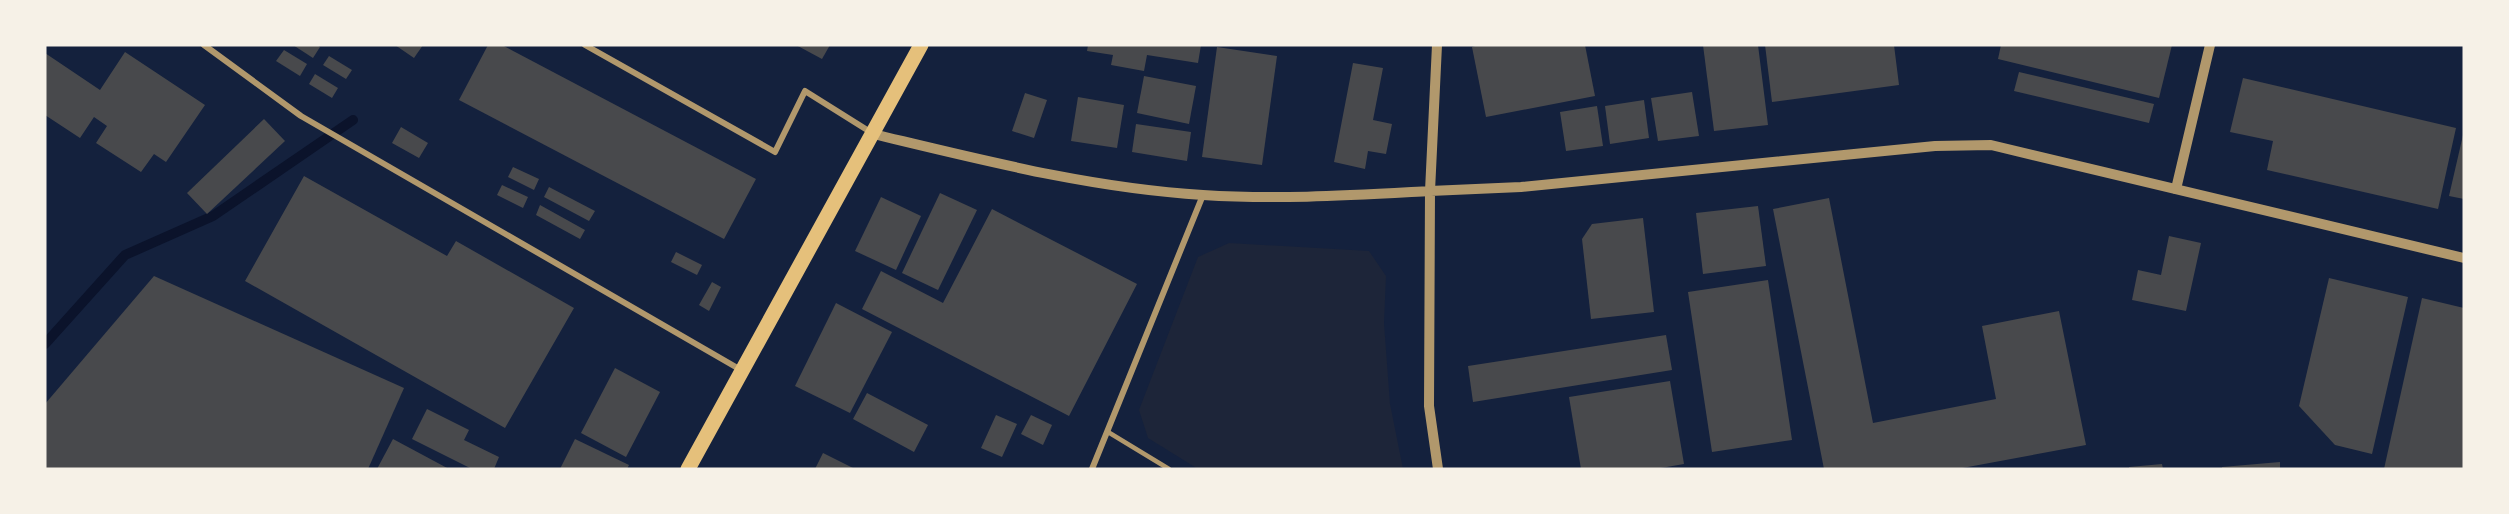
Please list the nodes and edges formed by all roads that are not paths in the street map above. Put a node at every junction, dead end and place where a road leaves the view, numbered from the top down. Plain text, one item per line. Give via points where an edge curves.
1 (204, 45) edge
2 (585, 45) edge
3 (921, 45) edge
4 (1437, 45) edge
5 (2210, 45) edge
6 (873, 134) junction
7 (2176, 189) junction
8 (1430, 191) junction
9 (1203, 195) junction
10 (2464, 258) edge
11 (742, 370) junction
12 (1108, 432) junction
13 (688, 469) edge
14 (1092, 469) edge
15 (1168, 469) edge
16 (1438, 469) edge

1 - 11 street via 302,116
2 - 6 street via 775,152 805,91
3 - 6 main road
4 - 8 street
5 - 7 street
6 - 9 street via 1060,178
6 - 11 main road
7 - 8 street via 1991,145 1935,146 1521,187
7 - 10 street
8 - 9 street via 1336,196
8 - 16 street via 1429,406
9 - 12 street
11 - 13 main road
12 - 14 street
12 - 15 lane

